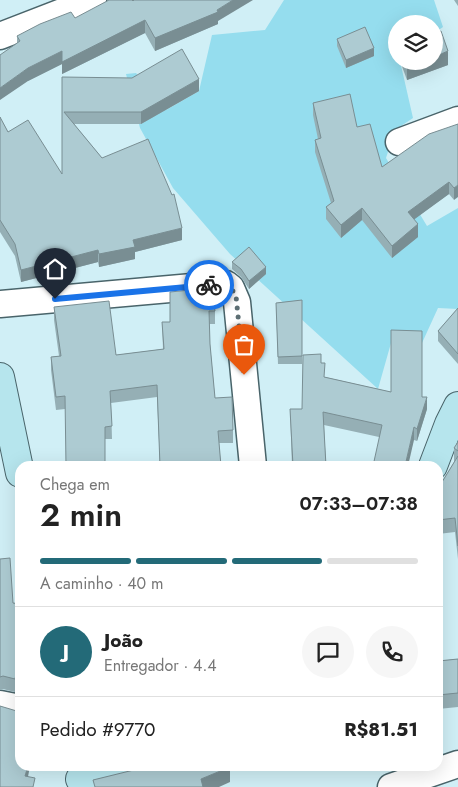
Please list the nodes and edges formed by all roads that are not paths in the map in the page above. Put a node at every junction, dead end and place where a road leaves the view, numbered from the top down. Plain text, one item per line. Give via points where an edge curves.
1 (93, 0) edge
2 (0, 36) edge
3 (458, 120) edge
4 (399, 142) dead end
5 (0, 304) edge
6 (0, 377) edge
7 (458, 406) edge
8 (18, 461) edge
9 (253, 461) edge
10 (435, 461) edge
11 (0, 704) edge
12 (15, 707) edge
13 (458, 764) edge
14 (443, 769) edge
15 (107, 771) edge
16 (438, 771) edge
17 (79, 778) edge
18 (391, 787) edge

1 - 2 street
3 - 4 street
5 - 9 street via 226,284 237,302
6 - 8 main road
7 - 10 main road
11 - 12 street
13 - 14 street
15 - 17 main road
16 - 18 street

